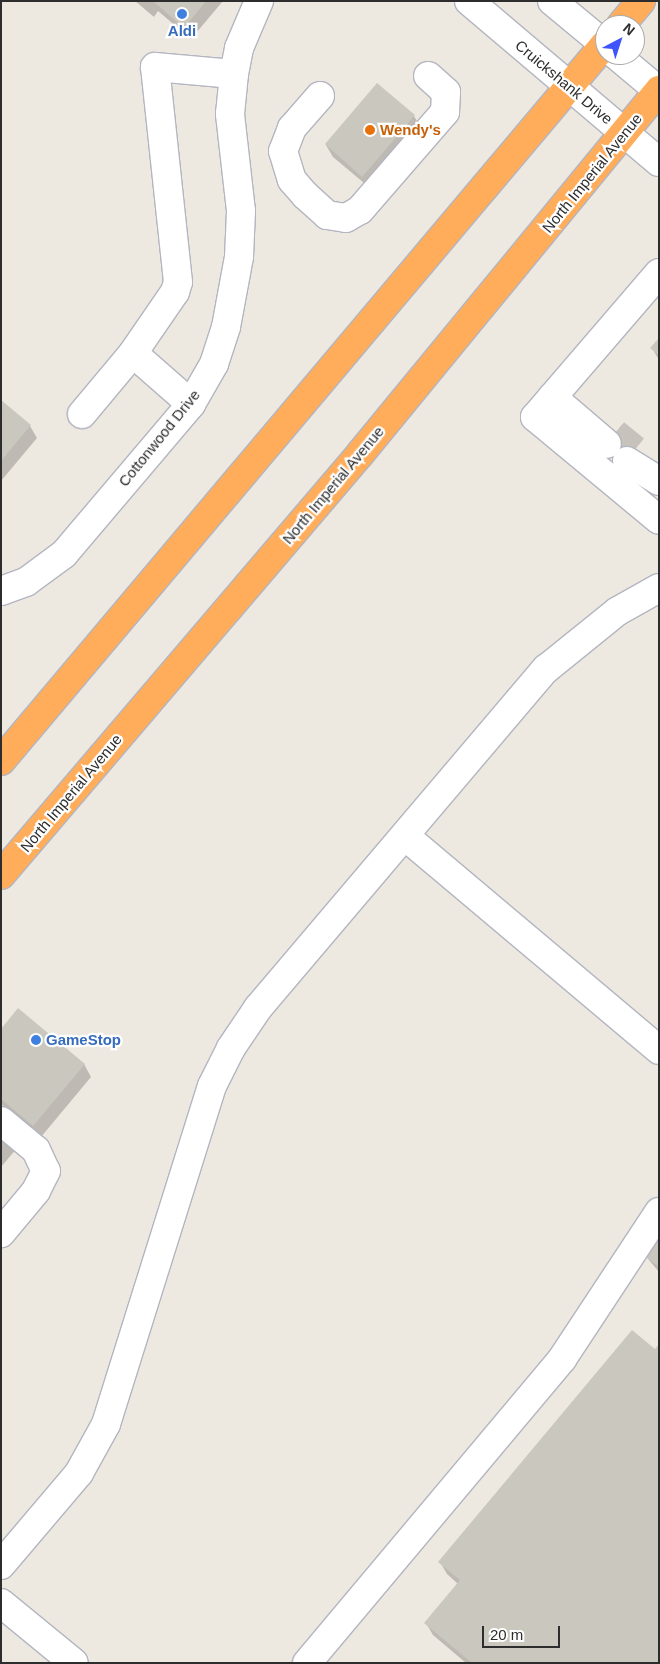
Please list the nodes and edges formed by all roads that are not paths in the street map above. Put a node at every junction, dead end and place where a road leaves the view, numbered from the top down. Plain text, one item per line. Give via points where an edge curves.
1 (259, 1) edge
2 (469, 1) edge
3 (552, 1) edge
4 (641, 1) edge
5 (631, 15) edge
6 (595, 32) edge
7 (595, 58) edge
8 (632, 65) edge
9 (234, 74) junction
10 (428, 76) dead end
11 (568, 86) junction
12 (658, 91) edge
13 (320, 96) dead end
14 (625, 134) junction
15 (659, 162) edge
16 (659, 273) edge
17 (133, 353) junction
18 (557, 392) junction
19 (191, 404) junction
20 (82, 414) dead end
21 (630, 456) tunnel mouth
22 (659, 520) edge
23 (659, 588) edge
24 (1, 591) edge
25 (1, 761) edge
26 (405, 836) junction
27 (1, 875) edge
28 (659, 1050) edge
29 (1, 1121) edge
30 (659, 1212) edge
31 (1, 1233) edge
32 (1, 1565) edge
33 (1, 1602) edge
34 (74, 1663) edge
35 (307, 1663) edge

1 - 9 street, Cottonwood Drive via 239,48
2 - 11 street, Cruickshank Drive
3 - 6 street
4 - 5 highway
7 - 11 highway
8 - 12 street
9 - 17 street via 155,67 178,282
9 - 19 street, Cottonwood Drive via 230,114 241,211 239,257 226,327 214,364
10 - 13 street via 446,92 445,112 360,210 346,218 327,215 305,195 292,180 284,151 292,128
11 - 14 street, Cruickshank Drive
11 - 25 highway
12 - 14 highway, North Imperial Avenue
14 - 15 street, Cruickshank Drive
14 - 27 highway, North Imperial Avenue via 360,454
16 - 18 street
17 - 19 street
17 - 20 street
18 - 21 street
18 - 22 street via 535,417
19 - 24 street, Cottonwood Drive via 64,554 26,582
23 - 26 street via 618,611 546,670
26 - 28 street
26 - 32 street via 258,1008 231,1048 212,1086 106,1424 79,1473
29 - 31 street via 36,1150 46,1171 36,1191
30 - 35 street via 562,1359
33 - 34 street

